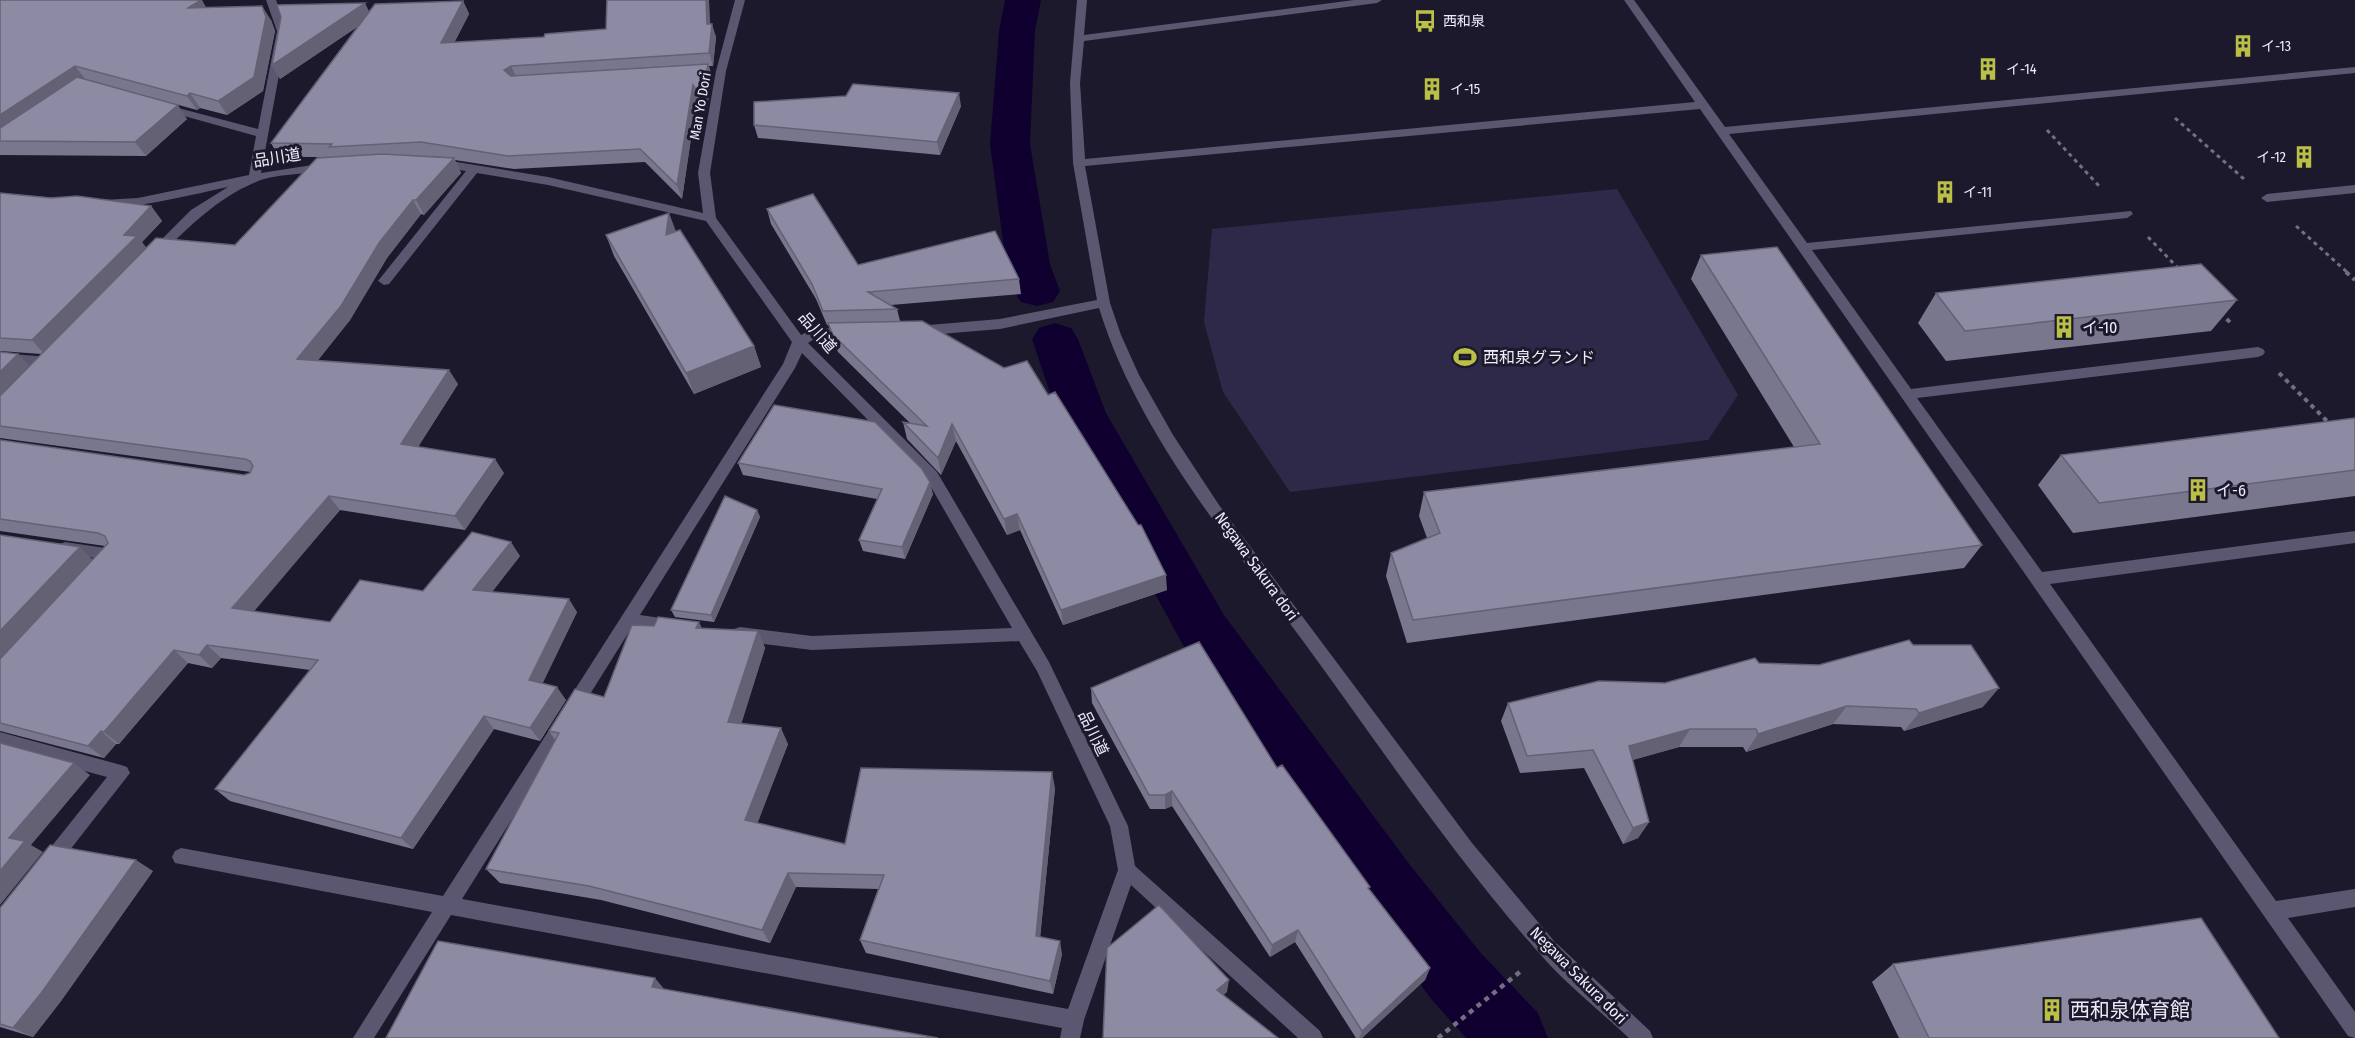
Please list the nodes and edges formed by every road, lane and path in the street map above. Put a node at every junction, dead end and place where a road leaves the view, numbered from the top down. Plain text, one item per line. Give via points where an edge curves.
1 (272, 0) edge
2 (740, 0) edge
3 (1082, 0) edge
4 (1377, 0) edge
5 (1629, 0) edge
6 (1077, 39) junction
7 (2355, 70) edge
8 (2020, 102) junction
9 (152, 104) edge
10 (1703, 105) junction
11 (1722, 131) junction
12 (262, 134) junction
13 (429, 162) edge
14 (1079, 163) junction
15 (336, 167) edge
16 (475, 168) junction
17 (254, 178) junction
18 (2355, 189) edge
19 (2266, 198) dead end
20 (85, 205) edge
21 (2127, 214) junction
22 (710, 218) junction
23 (1803, 247) junction
24 (146, 263) edge
25 (2184, 275) edge
26 (384, 281) dead end
27 (1104, 303) junction
28 (2217, 309) edge
29 (897, 331) edge
30 (863, 332) edge
31 (799, 342) junction
32 (2258, 352) junction
33 (0, 358) edge
34 (49, 362) edge
35 (1907, 394) junction
36 (2332, 425) edge
37 (2355, 537) edge
38 (45, 545) edge
39 (96, 573) edge
40 (2037, 579) junction
41 (627, 620) junction
42 (696, 629) edge
43 (719, 632) edge
44 (1024, 634) junction
45 (0, 740) edge
46 (181, 857) dead end
47 (1127, 870) junction
48 (35, 879) edge
49 (2355, 898) edge
50 (448, 907) junction
51 (2272, 911) junction
52 (1508, 984) dead end
53 (1072, 1029) edge
54 (2355, 1029) edge
55 (363, 1038) edge
56 (1314, 1038) edge
57 (1437, 1038) edge
58 (1643, 1038) edge

1 - 12 street via 282,31
2 - 22 street, Man Yo Dori via 715,71 704,173
3 - 6 street, Negawa Sakura dori
4 - 6 street
5 - 10 street
6 - 14 street, Negawa Sakura dori
7 - 8 street
8 - 11 street
8 - 21 path
9 - 12 street
10 - 11 street
10 - 14 street
11 - 23 street
12 - 17 street
13 - 16 street
14 - 27 street, Negawa Sakura dori
15 - 17 street, 品川道
16 - 22 street
16 - 26 street
17 - 20 street, 品川道 via 138,202
17 - 24 street via 195,213
18 - 19 street
21 - 23 street
21 - 25 path
22 - 31 street, 品川道
23 - 35 street
27 - 29 street via 1000,324
27 - 58 street, Negawa Sakura dori via 1132,375 1214,509 1466,849 1547,948
28 - 32 path
30 - 31 street via 814,333
31 - 41 street via 790,365
31 - 44 street, 品川道 via 932,476
32 - 35 street
32 - 36 path
33 - 34 street
35 - 40 street
37 - 40 street
38 - 39 street via 112,555
40 - 51 street
41 - 42 street
41 - 50 street
43 - 44 street via 812,643
44 - 47 street, 品川道 via 1119,826
45 - 48 street via 121,773
46 - 50 street
47 - 53 street
47 - 56 street
49 - 51 street
50 - 53 street
50 - 55 street
51 - 54 street
52 - 57 path

